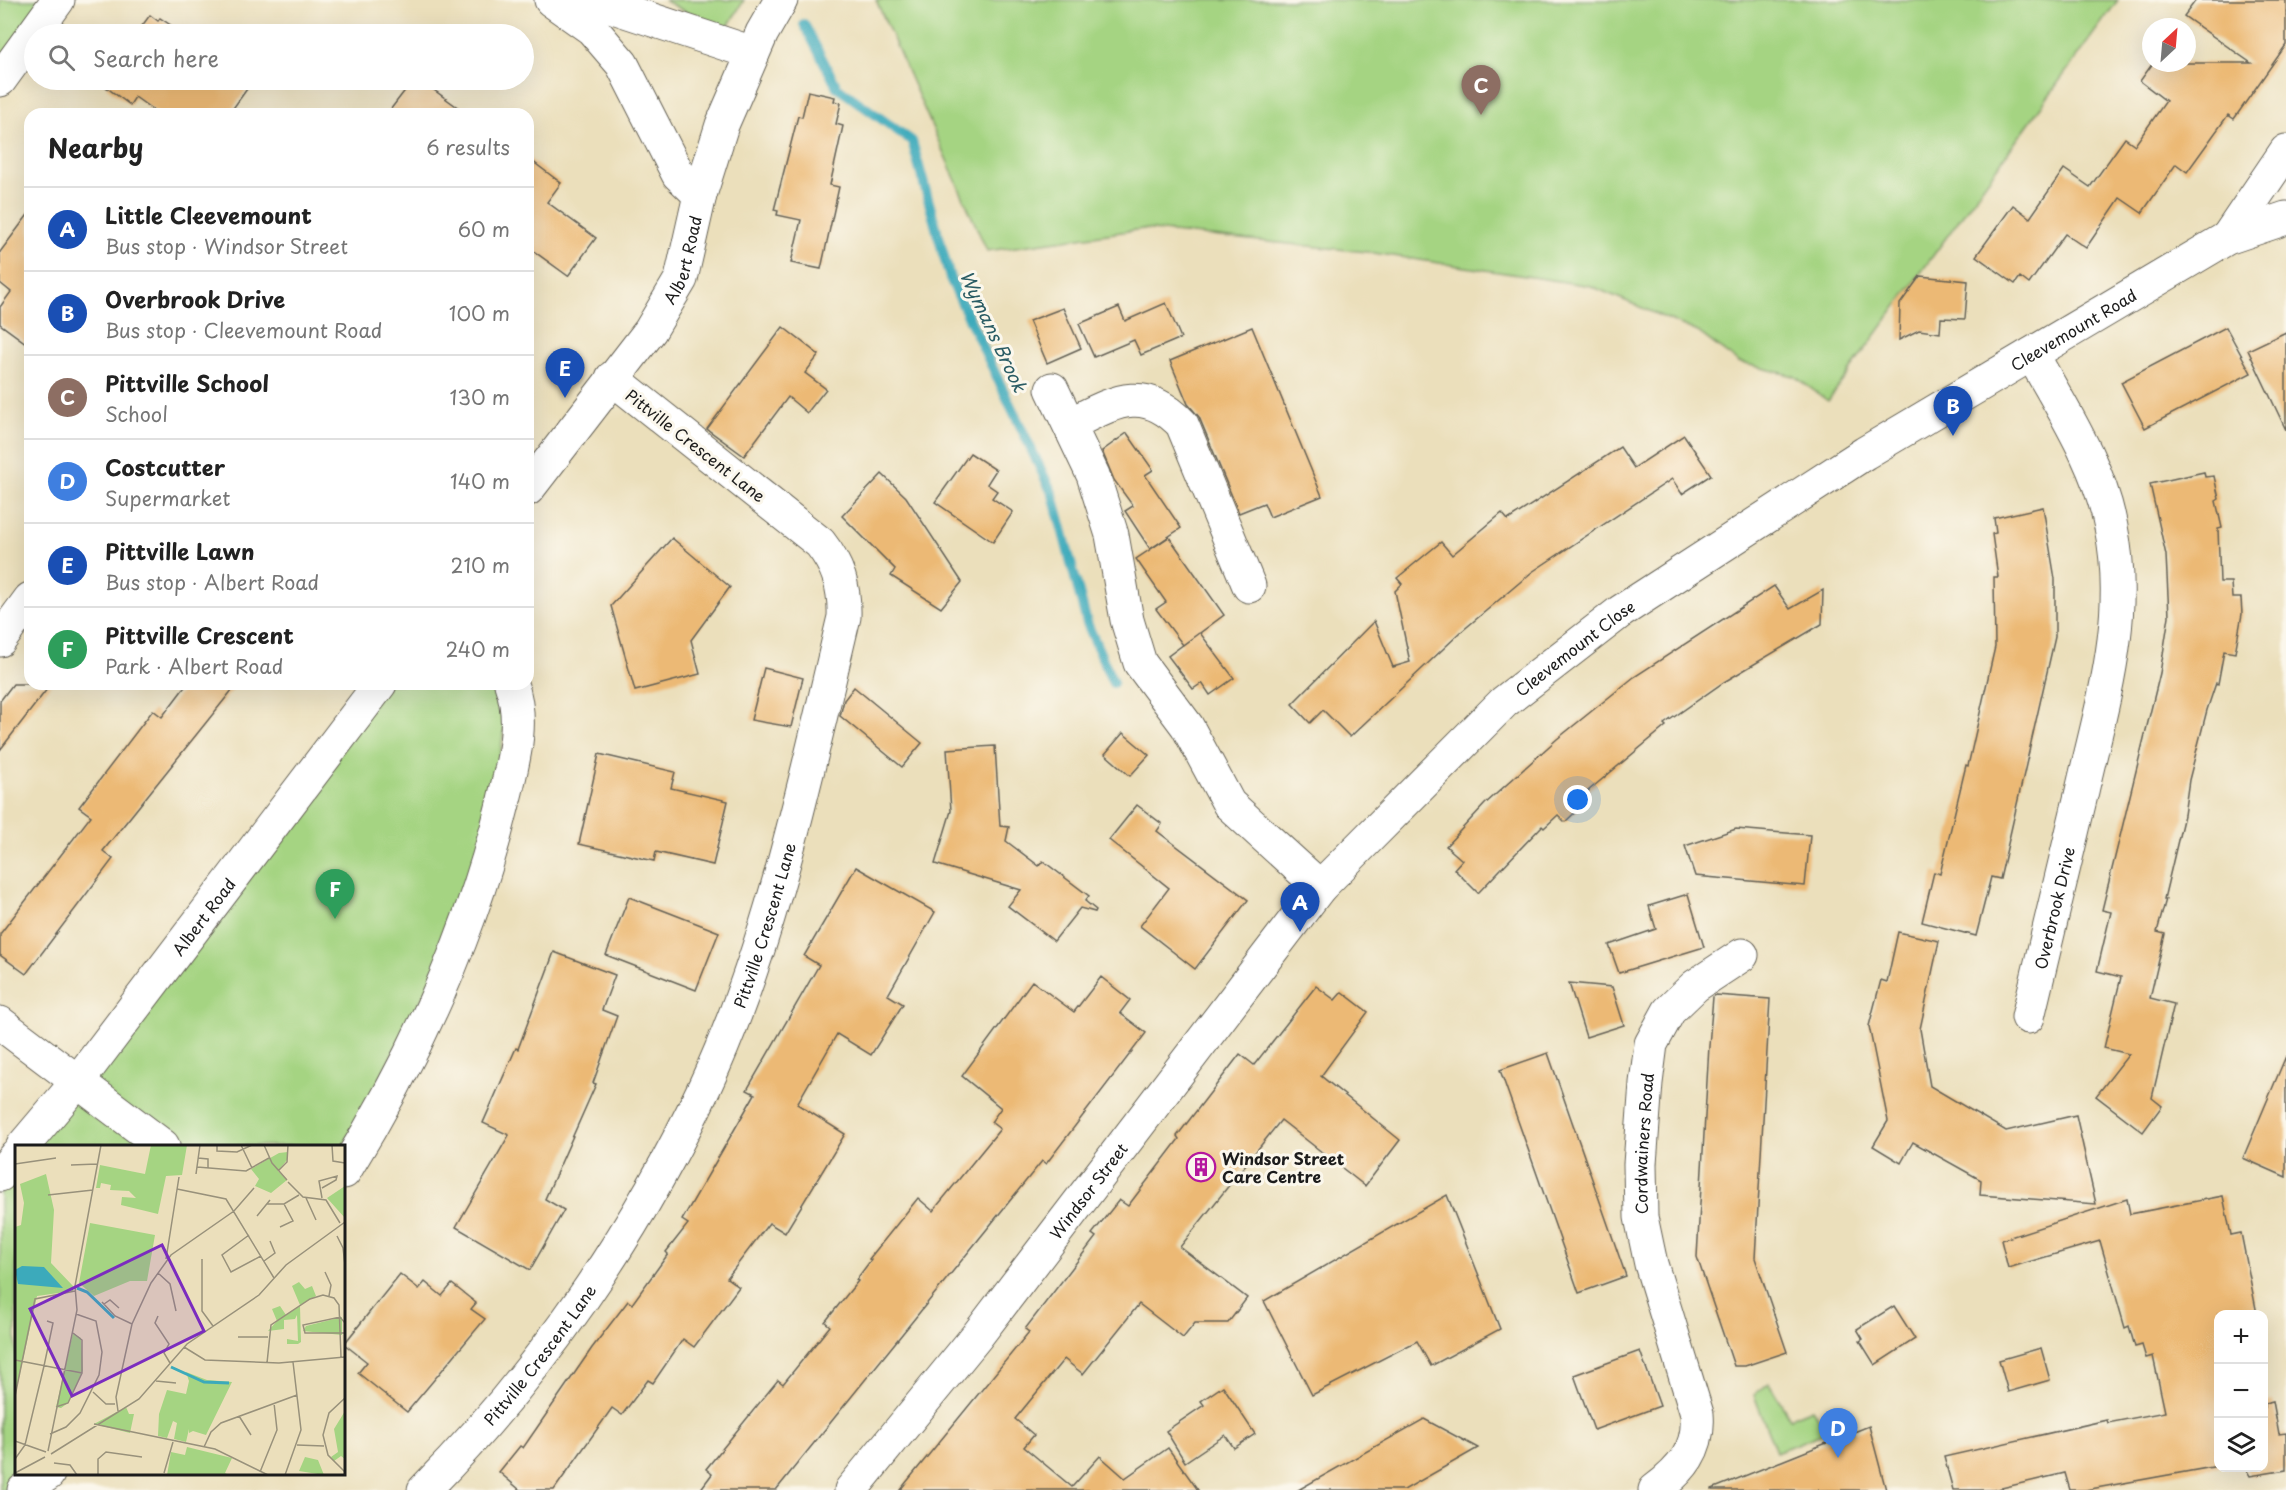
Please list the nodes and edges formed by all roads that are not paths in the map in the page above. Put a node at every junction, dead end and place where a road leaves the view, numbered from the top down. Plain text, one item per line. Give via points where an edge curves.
1 (58, 0) edge
2 (551, 0) edge
3 (592, 0) edge
4 (781, 0) edge
5 (41, 24) edge
6 (24, 47) edge
7 (753, 53) junction
8 (0, 80) edge
9 (2286, 151) edge
10 (700, 195) junction
11 (2286, 218) edge
12 (2227, 238) junction
13 (2032, 354) junction
14 (612, 378) junction
15 (1052, 389) dead end
16 (1070, 424) junction
17 (1865, 453) joint
18 (534, 481) edge
19 (1249, 586) dead end
20 (24, 607) edge
21 (0, 640) edge
22 (375, 690) edge
23 (512, 690) edge
24 (1320, 887) junction
25 (1742, 955) dead end
26 (2028, 1017) dead end
27 (0, 1023) edge
28 (78, 1081) junction
29 (25, 1145) edge
30 (162, 1145) edge
31 (15, 1156) edge
32 (345, 1170) edge
33 (0, 1175) edge
34 (45, 1475) edge
35 (24, 1490) edge
36 (424, 1490) edge
37 (851, 1490) edge
38 (1655, 1490) edge

1 - 5 street
2 - 10 street via 592,29 622,64 678,174
3 - 7 street
4 - 7 street, Albert Road
6 - 8 street
7 - 10 street, Albert Road via 722,125
9 - 12 street
10 - 14 street, Albert Road via 681,279 650,331
11 - 12 street, Cleevemount Road
12 - 13 street, Cleevemount Road
13 - 17 street, Cleevemount Road
13 - 26 street, Overbrook Drive via 2100,486 2111,525 2119,598 2112,660
14 - 18 street, Albert Road
14 - 36 street, Pittville Crescent Lane via 820,543 840,574 845,595 844,617 790,837 735,1011 705,1085 616,1247 568,1318 520,1383
15 - 16 street
16 - 19 street via 1123,400 1146,400 1172,413 1182,424
16 - 24 street via 1093,476 1112,536 1126,620 1140,663 1187,726 1229,804
17 - 24 street, Cleevemount Close via 1620,612 1504,702
20 - 21 street
22 - 28 street, Albert Road
23 - 32 street via 519,717 517,737 479,891 414,1051
24 - 37 street, Windsor Street via 977,1336
25 - 38 street, Cordwainers Road via 1695,986 1669,1011 1651,1044 1641,1164 1641,1216 1698,1426 1685,1463
27 - 28 street
28 - 29 street, Albert Road
28 - 30 street
31 - 33 street
34 - 35 street

